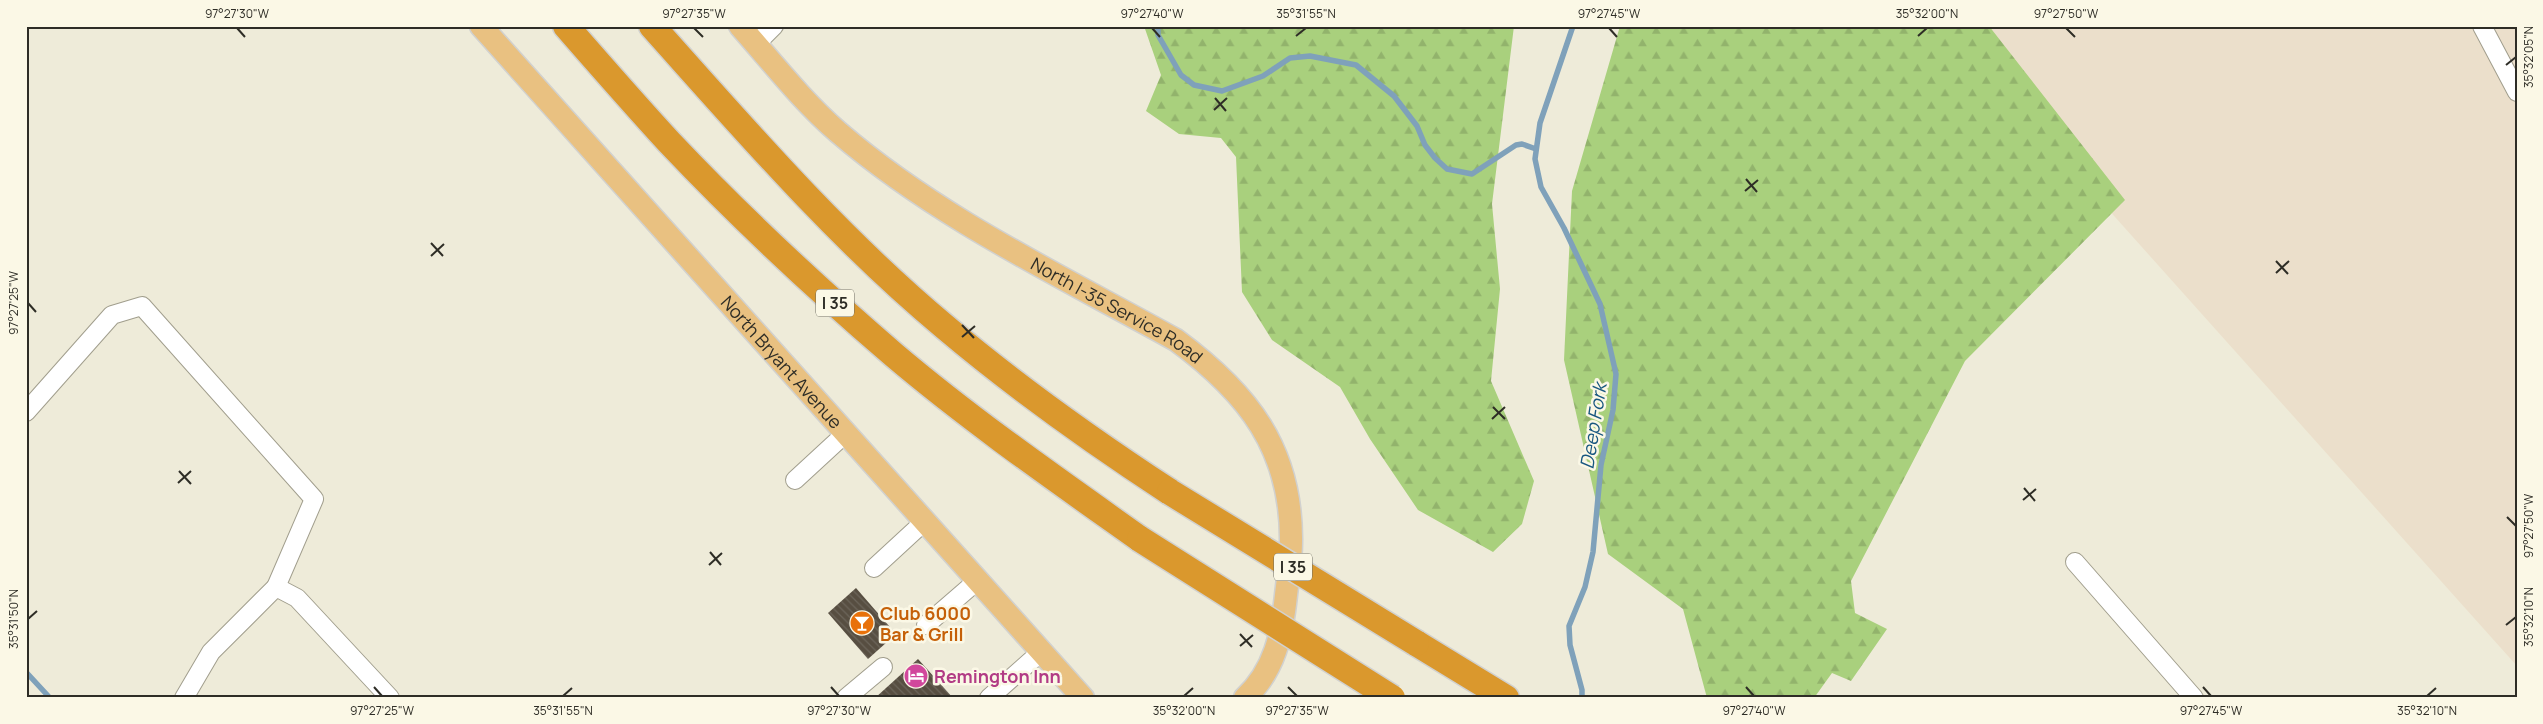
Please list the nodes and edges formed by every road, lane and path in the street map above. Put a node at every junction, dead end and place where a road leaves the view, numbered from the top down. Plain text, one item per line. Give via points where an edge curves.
1 (482, 26) edge
2 (566, 26) edge
3 (652, 26) edge
4 (740, 26) edge
5 (774, 26) edge
6 (2482, 26) edge
7 (756, 44) junction
8 (2517, 92) edge
9 (26, 412) edge
10 (846, 433) junction
11 (795, 480) dead end
12 (925, 521) junction
13 (2075, 562) dead end
14 (874, 568) dead end
15 (978, 580) junction
16 (276, 587) junction
17 (926, 625) dead end
18 (1042, 651) junction
19 (882, 666) dead end
20 (1065, 677) junction
21 (184, 698) edge
22 (390, 698) edge
23 (846, 698) edge
24 (988, 698) edge
25 (1083, 698) edge
26 (1092, 698) edge
27 (1245, 698) edge
28 (1392, 698) edge
29 (1506, 698) edge
30 (2194, 698) edge

1 - 10 main road, North Bryant Avenue
2 - 28 highway, I 35, bridge via 669,142 744,218 895,356 979,423 1140,539
3 - 29 highway, I 35, bridge via 811,201 943,326 1053,412 1170,492
4 - 7 main road, North I-35 Service Road
5 - 7 street
6 - 8 street
7 - 27 main road, North I-35 Service Road via 837,131 891,174 947,211 1176,340 1209,364 1255,413 1282,474 1290,507 1291,543 1278,646 1268,670
9 - 16 street via 112,315 142,306 314,499
10 - 11 street
10 - 12 main road, North Bryant Avenue
12 - 14 street
12 - 15 main road, North Bryant Avenue
13 - 30 street
15 - 17 street
15 - 18 main road, North Bryant Avenue
16 - 21 street via 211,652
16 - 22 street via 297,598
18 - 20 main road, North Bryant Avenue
18 - 24 street
19 - 23 street
20 - 25 main road, North Bryant Avenue
20 - 26 main road

